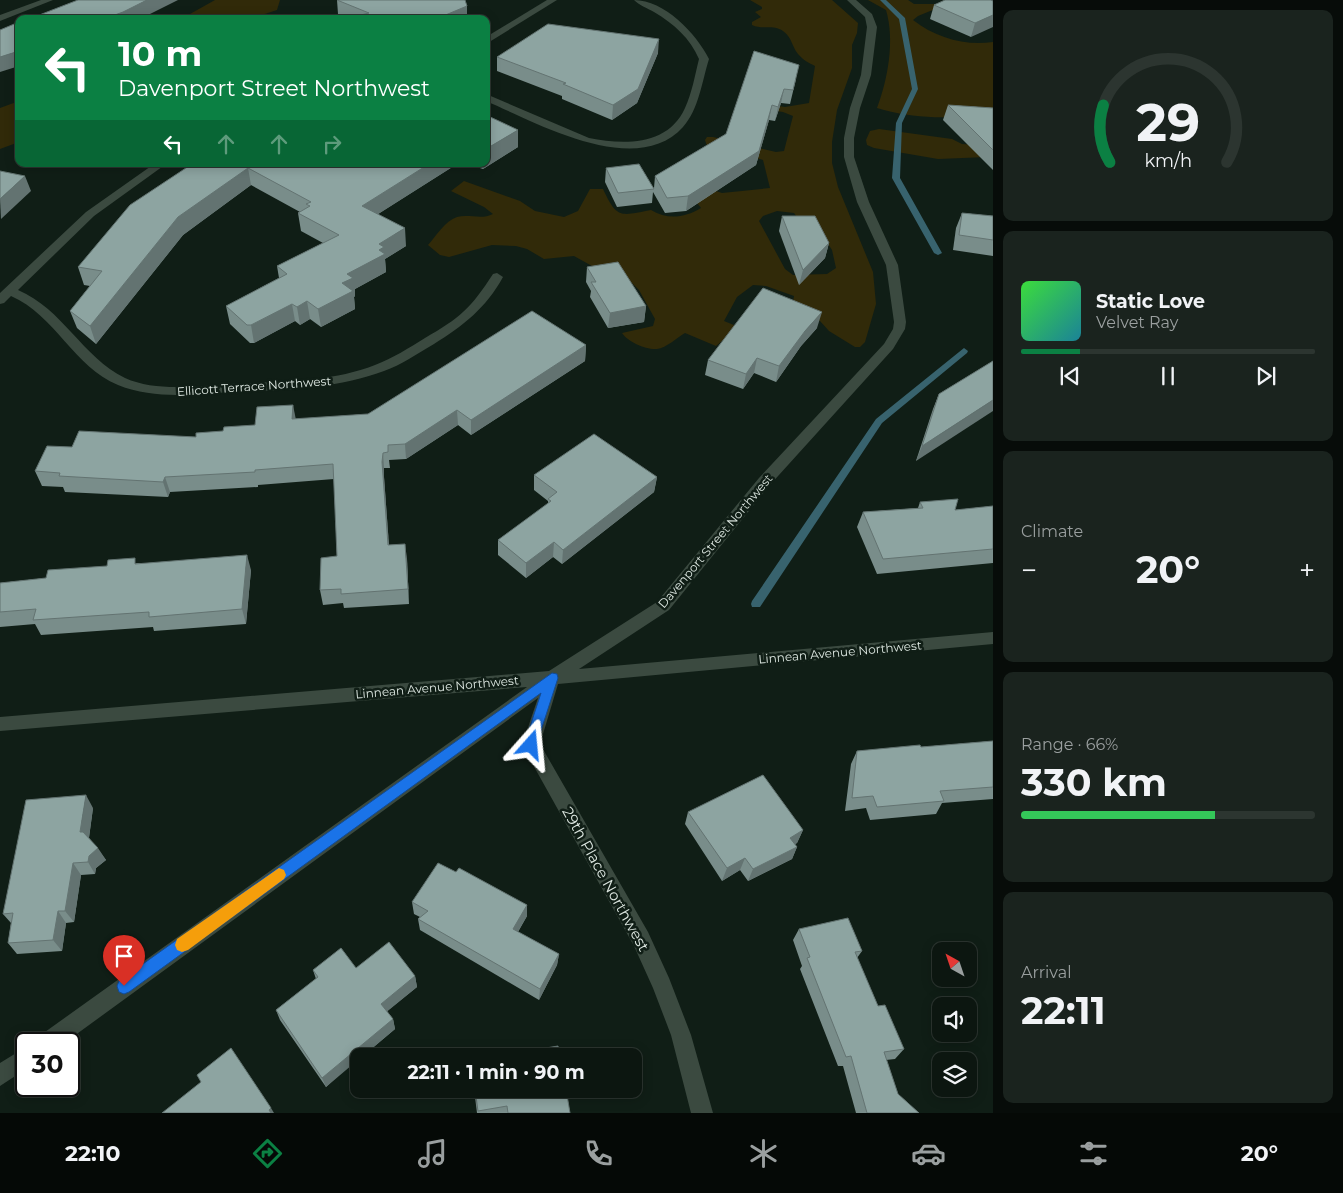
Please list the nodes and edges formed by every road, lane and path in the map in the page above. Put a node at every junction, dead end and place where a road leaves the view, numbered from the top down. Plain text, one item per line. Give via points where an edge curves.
1 (49, 0) edge
2 (553, 0) edge
3 (638, 0) edge
4 (851, 0) edge
5 (0, 18) edge
6 (490, 39) edge
7 (490, 99) edge
8 (157, 167) edge
9 (497, 277) dead end
10 (11, 290) junction
11 (0, 300) edge
12 (993, 638) edge
13 (552, 678) junction
14 (0, 724) edge
15 (62, 1032) edge
16 (15, 1065) edge
17 (0, 1076) edge
18 (702, 1113) edge

1 - 5 street
2 - 6 street
3 - 7 street via 695,38 704,59 690,108 679,125 664,137 648,144 605,144 586,140
4 - 13 street, Davenport Street Northwest via 869,16 872,27 866,76 849,138 849,157 863,202 892,265 899,329 875,363 770,476 663,606
8 - 10 street via 95,210
9 - 10 street, Ellicott Terrace Northwest via 487,297 463,321 378,368 318,384 177,392 127,383 104,372 40,306
10 - 11 street
12 - 13 street, Linnean Avenue Northwest
13 - 14 street, Linnean Avenue Northwest
13 - 15 street, Davenport Street Northwest
13 - 18 street, 29th Place Northwest via 531,745 641,939 681,1035
16 - 17 street

